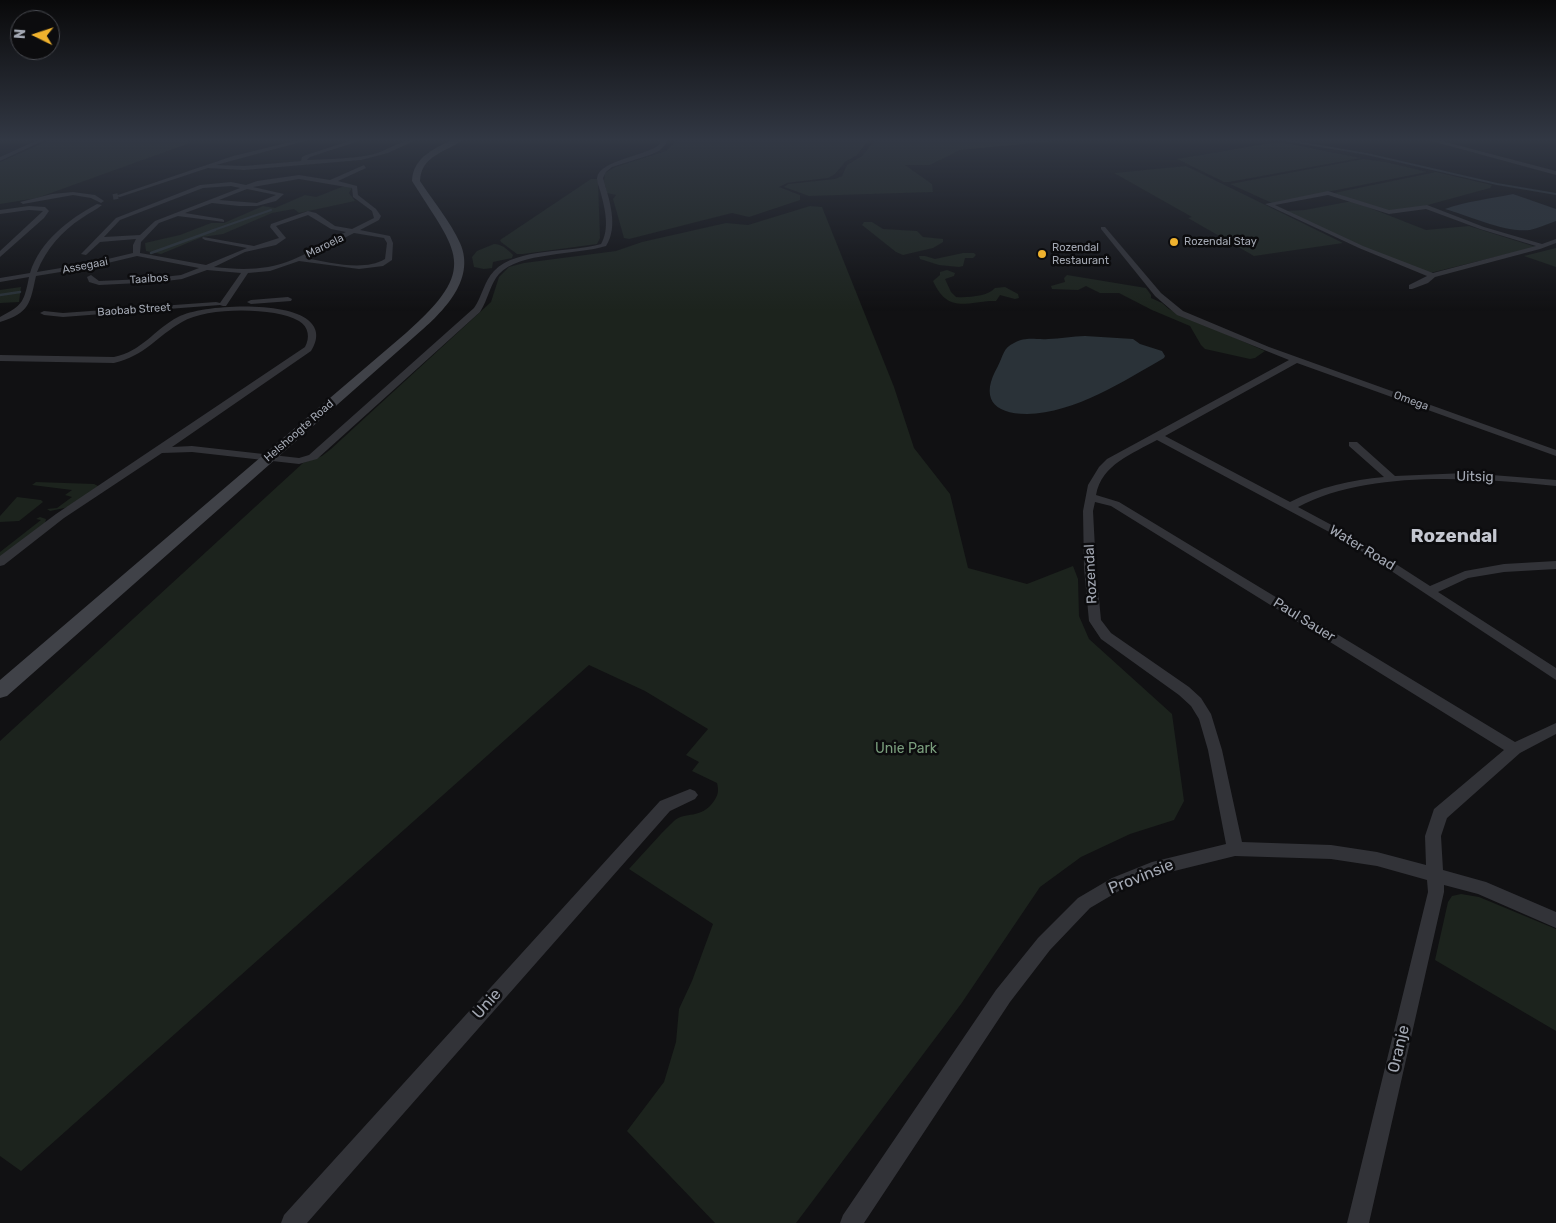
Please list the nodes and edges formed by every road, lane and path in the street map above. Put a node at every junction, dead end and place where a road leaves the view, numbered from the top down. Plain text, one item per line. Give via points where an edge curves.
1 (64, 196) edge
2 (91, 196) edge
3 (122, 196) tunnel mouth
4 (176, 196) edge
5 (222, 196) edge
6 (277, 196) edge
7 (355, 196) edge
8 (426, 196) edge
9 (604, 196) edge
10 (1308, 196) edge
11 (1340, 196) edge
12 (212, 200) junction
13 (100, 203) junction
14 (0, 205) edge
15 (0, 212) edge
16 (177, 214) junction
17 (222, 221) dead end
18 (1104, 228) dead end
19 (354, 231) junction
20 (140, 237) junction
21 (205, 238) dead end
22 (96, 240) junction
23 (1556, 241) edge
24 (1542, 246) junction
25 (252, 248) junction
26 (84, 254) dead end
27 (137, 254) junction
28 (0, 255) edge
29 (299, 259) junction
30 (207, 267) junction
31 (245, 272) junction
32 (33, 275) junction
33 (1432, 275) junction
34 (91, 277) dead end
35 (0, 280) edge
36 (1412, 287) dead end
37 (288, 299) dead end
38 (223, 304) junction
39 (44, 313) dead end
40 (0, 320) edge
41 (0, 358) edge
42 (1296, 360) junction
43 (1158, 436) junction
44 (1353, 444) dead end
45 (160, 450) junction
46 (1556, 453) edge
47 (269, 458) junction
48 (1393, 479) junction
49 (1556, 483) edge
50 (1090, 497) junction
51 (1291, 506) junction
52 (0, 562) edge
53 (1556, 565) edge
54 (1429, 591) junction
55 (1556, 676) edge
56 (0, 691) edge
57 (1556, 728) edge
58 (1515, 750) junction
59 (690, 795) dead end
60 (1234, 849) junction
61 (1435, 874) junction
62 (1556, 920) edge
63 (292, 1223) edge
64 (851, 1223) edge
65 (1358, 1223) edge

1 - 14 street
2 - 13 street
3 - 13 street
4 - 22 street via 118,219
5 - 12 street, Maroela
6 - 12 street via 249,205
7 - 19 street, Maroela via 378,216
8 - 47 main road, Helshoogte Road via 457,246 458,273 446,298 410,335
9 - 47 street via 608,236 604,245 506,265 492,277 477,310 318,454 299,461
10 - 33 street via 1268,204 1361,247
11 - 24 street via 1389,212 1423,207
12 - 16 street, Maroela
13 - 32 street via 70,224 45,250
15 - 28 street via 34,208 46,211
16 - 17 street
16 - 20 street, Maroela via 157,222
18 - 42 street, Omega via 1167,305 1197,321
19 - 25 street, Taaibos via 333,228 308,213 273,225 283,238
19 - 29 street, Maroela
19 - 29 street via 387,236 390,243 388,260 350,267
20 - 22 street
20 - 27 street via 136,245
21 - 25 street
22 - 26 street
23 - 24 street
24 - 33 street
25 - 30 street, Taaibos
27 - 30 street, Maroela
27 - 32 street, Assegaai
29 - 31 street, Maroela via 278,268
30 - 31 street, Maroela
30 - 34 street, Taaibos via 175,278 99,283
31 - 38 street
32 - 35 street, Assegaai
32 - 40 street via 26,305
33 - 36 street
37 - 38 street, Baobab Street
38 - 39 street, Baobab Street via 63,315
41 - 45 street via 114,360 141,349 181,319 225,310 263,309 296,315 305,321 313,332 308,349
42 - 43 street, Rozendal
42 - 46 street, Omega
43 - 50 street, Rozendal via 1111,461 1098,477
43 - 51 street, Water Road
44 - 48 street
45 - 47 street via 192,449
45 - 52 street via 60,516
47 - 56 main road, Helshoogte Road
48 - 49 street, Uitsig via 1480,477
48 - 51 street, Uitsig via 1314,495
50 - 58 street, Paul Sauer via 1115,504
50 - 60 street, Rozendal via 1090,568 1095,621 1106,636 1184,691 1206,718
51 - 54 street, Water Road
53 - 54 street via 1504,568 1466,575
54 - 55 street, Water Road
57 - 58 street, Oranje
58 - 61 street, Oranje via 1440,814 1433,836
59 - 63 street, Unie via 665,806
60 - 61 street, Provinsie via 1332,852 1377,859
60 - 64 street, Provinsie via 1152,869 1118,883 1084,903 1044,944 1003,996
61 - 62 street, Provinsie via 1480,888
61 - 65 street, Oranje via 1436,892

